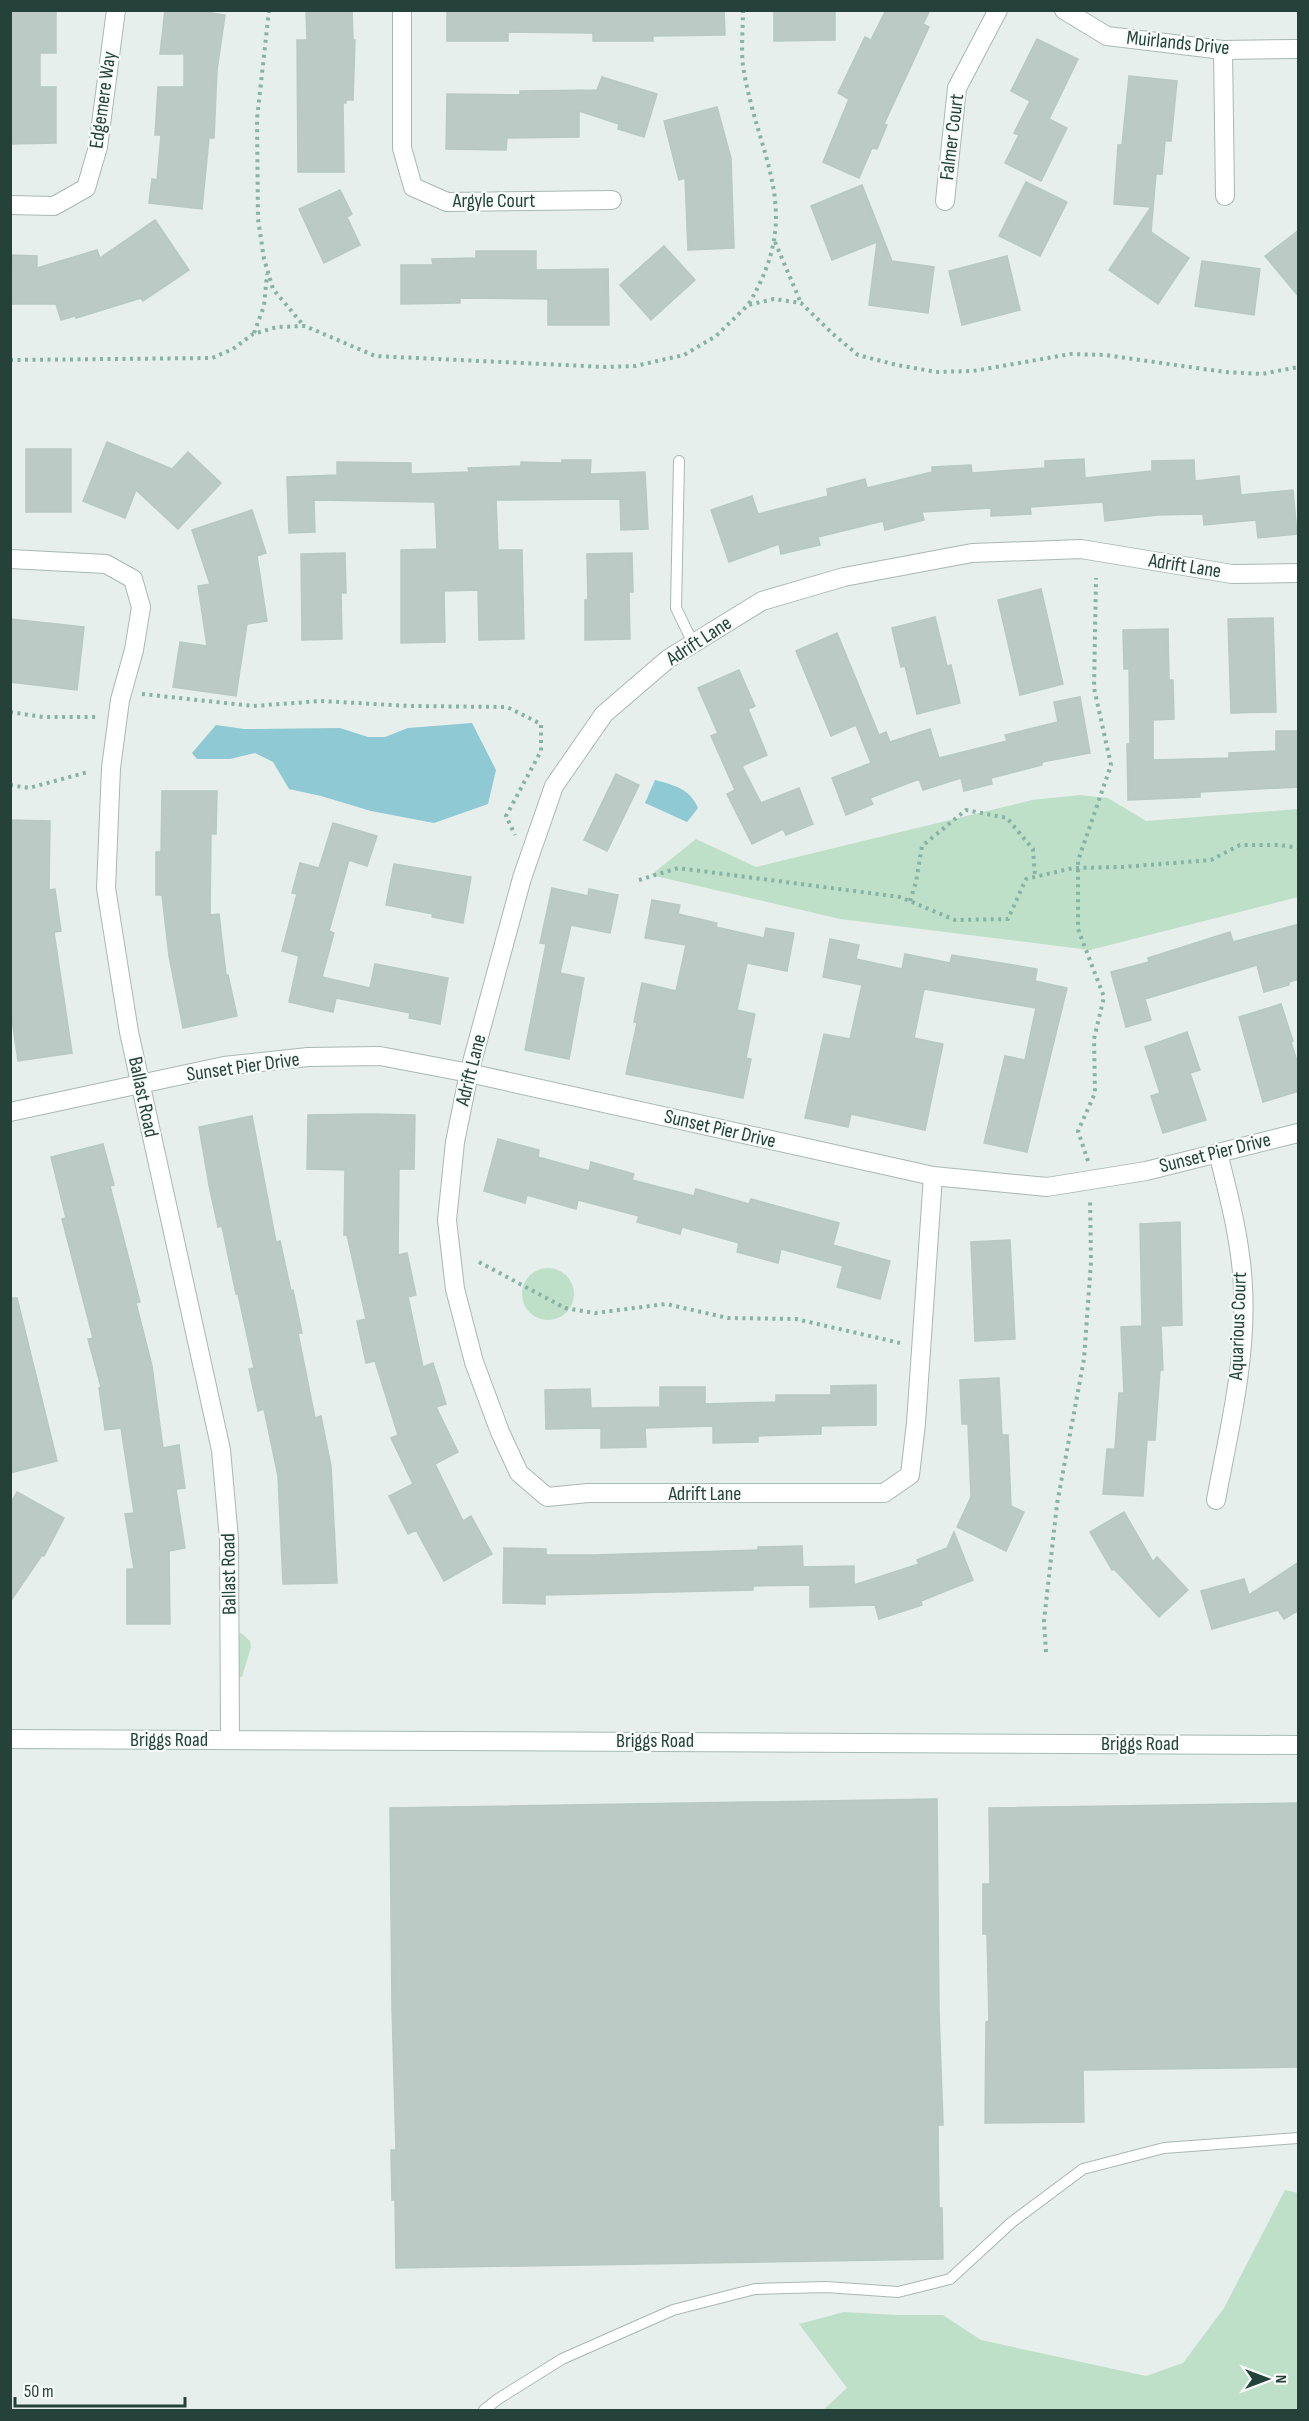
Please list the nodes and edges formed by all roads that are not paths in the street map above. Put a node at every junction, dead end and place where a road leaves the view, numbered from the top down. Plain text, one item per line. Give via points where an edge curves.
1 (116, 10) edge
2 (402, 10) edge
3 (998, 10) edge
4 (1064, 10) edge
5 (1299, 49) edge
6 (1223, 50) junction
7 (1225, 196) dead end
8 (612, 200) dead end
9 (945, 201) dead end
10 (10, 205) edge
11 (679, 461) dead end
12 (10, 559) edge
13 (1299, 573) edge
14 (693, 644) junction
15 (469, 1073) junction
16 (141, 1084) junction
17 (10, 1112) edge
18 (1299, 1132) edge
19 (1218, 1153) junction
20 (933, 1176) junction
21 (1216, 1500) dead end
22 (10, 1738) edge
23 (230, 1740) junction
24 (1299, 1745) edge
25 (1299, 2138) edge
26 (484, 2410) edge

1 - 10 street, Edgemere Way via 98,147 86,188 54,206
2 - 8 street, Argyle Court via 402,148 413,187 447,202
3 - 9 street, Falmer Court via 957,88
4 - 6 street, Muirlands Drive via 1107,36
5 - 6 street, Muirlands Drive
6 - 7 street
11 - 14 lane via 676,608
12 - 16 street, Ballast Road via 106,564 133,579 141,607 120,700 111,768 106,888 118,973
13 - 14 street, Adrift Lane via 1232,574 1081,549 972,553 844,577 762,601
14 - 15 street, Adrift Lane via 668,659 604,714 554,786 522,878
15 - 16 street, Sunset Pier Drive via 380,1056 308,1057 224,1066
15 - 20 street, Sunset Pier Drive
15 - 20 street, Adrift Lane via 455,1142 447,1220 455,1288 474,1362 500,1432 519,1473 547,1497 588,1493 884,1493 910,1475
16 - 17 street, Sunset Pier Drive
16 - 23 street, Ballast Road via 221,1450 229,1539
18 - 19 street, Sunset Pier Drive
19 - 20 street, Sunset Pier Drive via 1146,1171 1047,1187
19 - 21 street, Aquarious Court via 1233,1214 1244,1287 1241,1364
22 - 23 street, Briggs Road
23 - 24 street, Briggs Road
25 - 26 lane via 1164,2148 1083,2169 1012,2222 950,2279 898,2292 826,2287 755,2289 673,2310 562,2359

